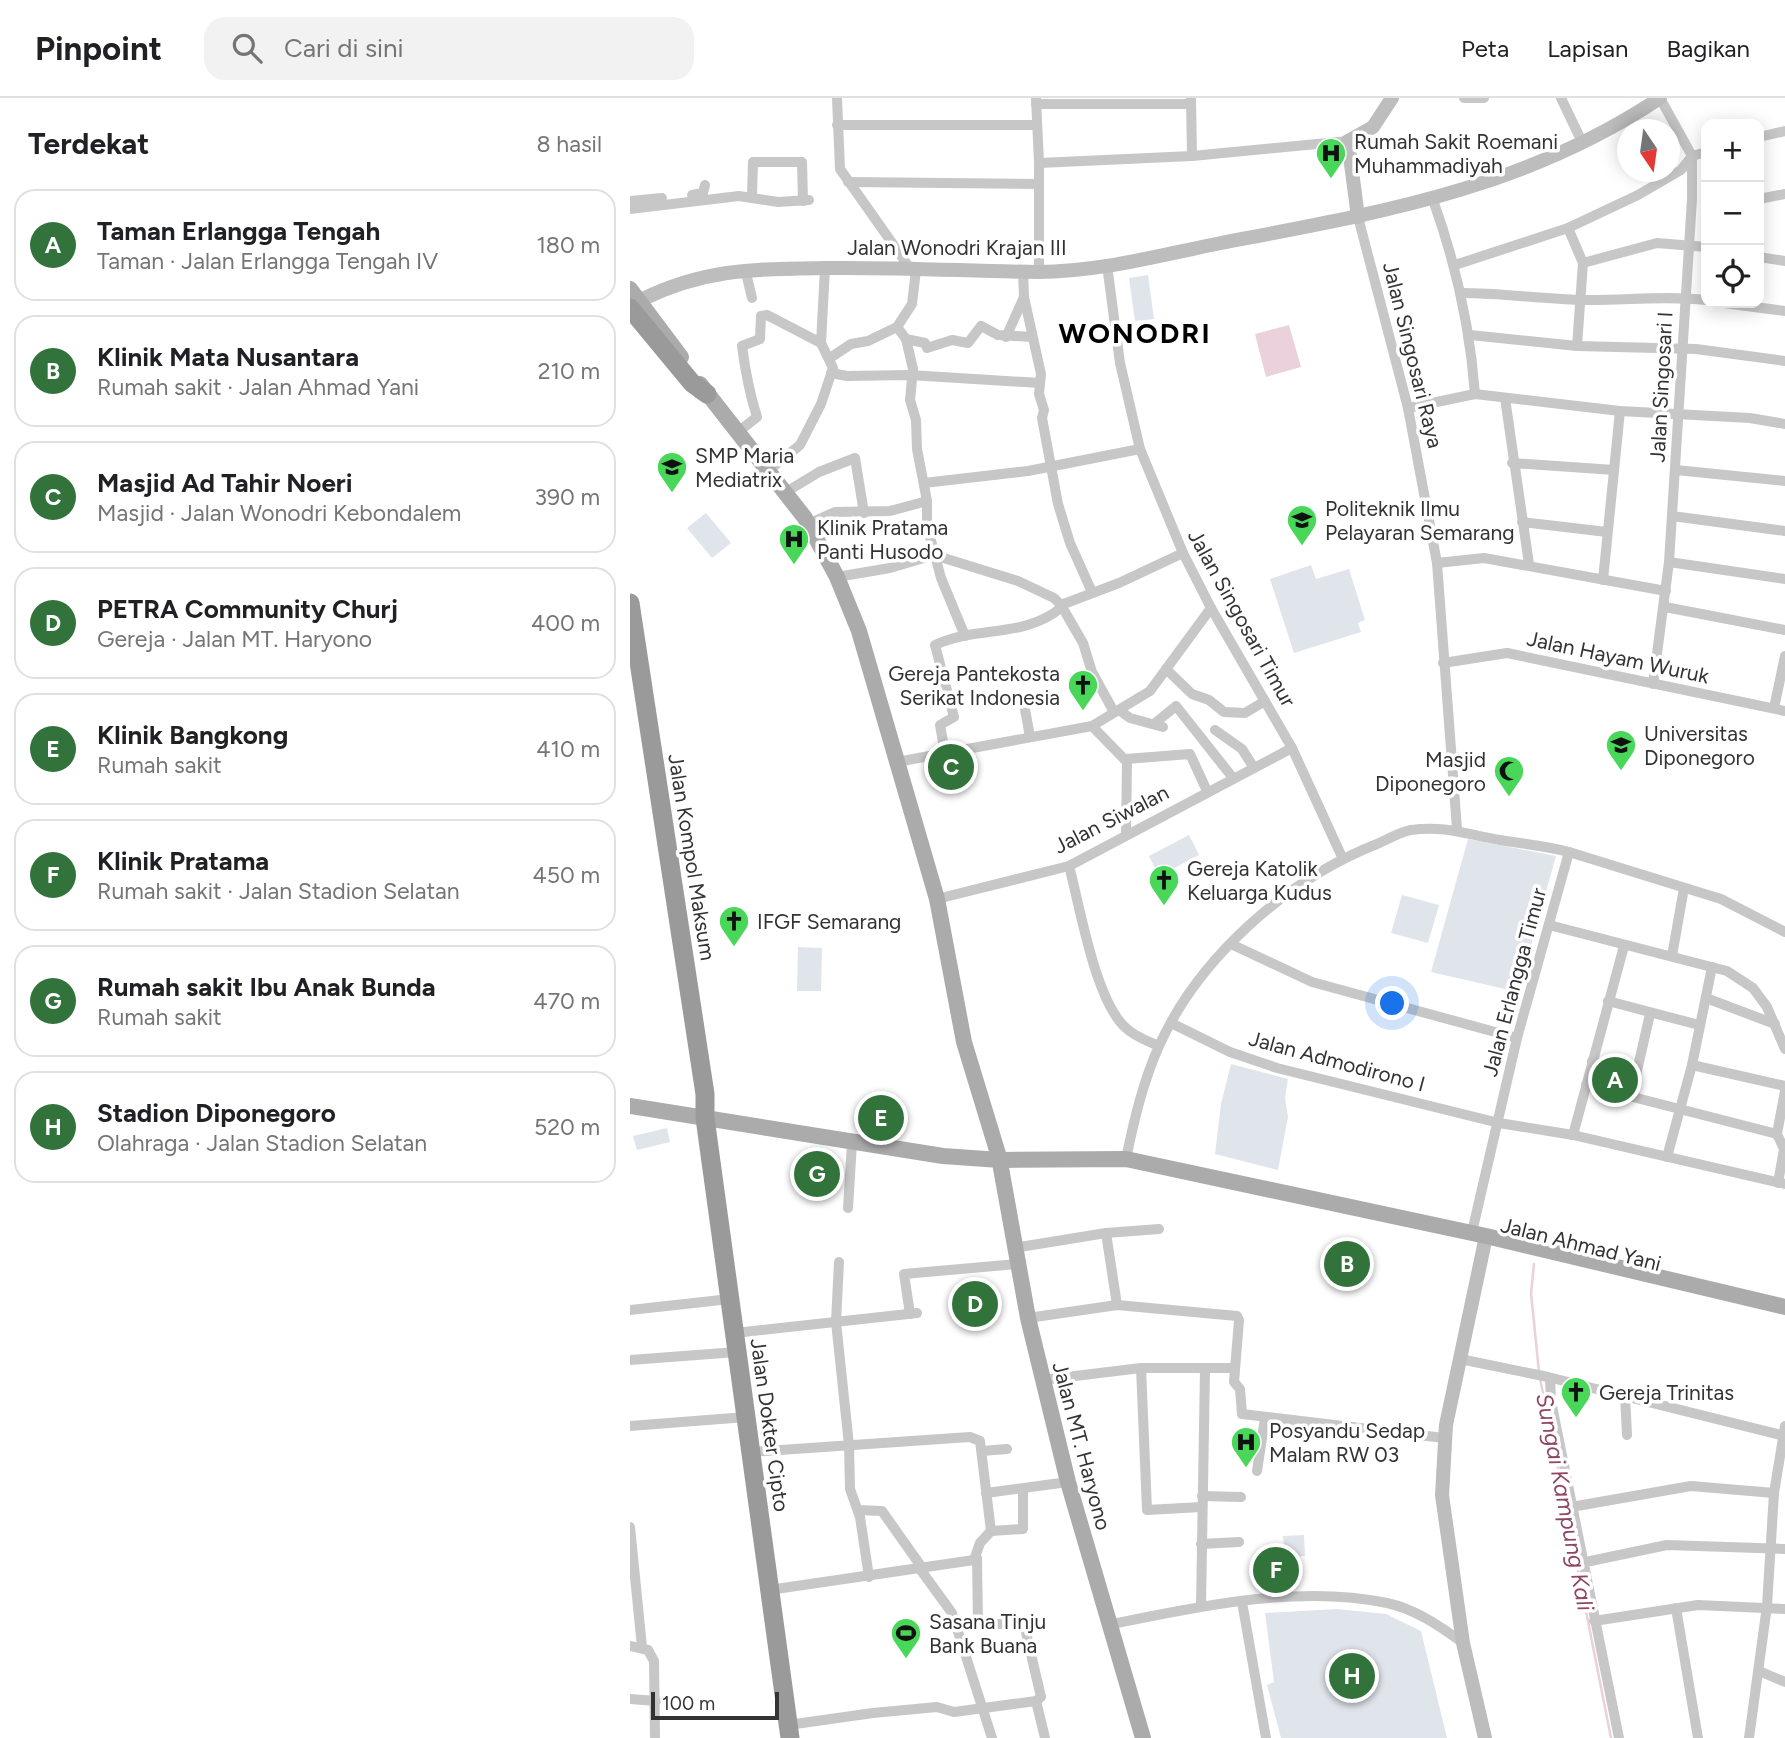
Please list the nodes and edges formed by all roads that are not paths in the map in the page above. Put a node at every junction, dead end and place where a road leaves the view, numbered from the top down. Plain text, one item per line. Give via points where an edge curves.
1 (837, 98) edge
2 (1392, 98) edge
3 (1464, 98) edge
4 (1484, 98) edge
5 (1561, 98) edge
6 (1660, 98) edge
7 (1036, 101) edge
8 (1191, 101) edge
9 (837, 125) junction
10 (1036, 125) junction
11 (1785, 131) edge
12 (1764, 136) edge
13 (1348, 141) junction
14 (1583, 144) junction
15 (1701, 153) edge
16 (1192, 156) junction
17 (1692, 156) junction
18 (1040, 163) junction
19 (848, 182) junction
20 (1038, 184) junction
21 (705, 185) dead end
22 (1785, 194) edge
23 (752, 196) junction
24 (1764, 198) edge
25 (1692, 199) junction
26 (1701, 199) edge
27 (1433, 200) junction
28 (630, 201) edge
29 (630, 209) edge
30 (1357, 217) junction
31 (1568, 228) junction
32 (1690, 244) junction
33 (1701, 246) edge
34 (1764, 258) edge
35 (1785, 261) edge
36 (1583, 263) junction
37 (1107, 265) junction
38 (1455, 265) junction
39 (825, 268) junction
40 (912, 268) junction
41 (745, 269) junction
42 (1023, 271) junction
43 (1039, 272) junction
44 (1461, 293) junction
45 (1024, 297) junction
46 (752, 298) dead end
47 (1685, 298) junction
48 (634, 299) edge
49 (1581, 300) junction
50 (1701, 300) edge
51 (1764, 308) edge
52 (1785, 310) edge
53 (897, 327) junction
54 (1470, 335) junction
55 (1006, 337) junction
56 (1032, 337) junction
57 (906, 339) junction
58 (821, 342) junction
59 (1577, 346) junction
60 (1683, 348) junction
61 (830, 358) junction
62 (1785, 361) edge
63 (831, 373) junction
64 (910, 375) junction
65 (1040, 383) junction
66 (707, 394) joint
67 (1475, 394) junction
68 (1505, 398) junction
69 (1408, 408) junction
70 (1620, 411) junction
71 (1680, 413) junction
72 (1785, 424) edge
73 (738, 432) junction
74 (1140, 449) junction
75 (1512, 463) junction
76 (1049, 466) junction
77 (769, 470) junction
78 (1614, 470) junction
79 (1676, 470) junction
80 (1785, 481) edge
81 (923, 483) junction
82 (786, 492) junction
83 (927, 501) junction
84 (864, 513) junction
85 (1672, 516) junction
86 (1522, 522) junction
87 (808, 524) junction
88 (1785, 531) edge
89 (1608, 532) junction
90 (1183, 552) junction
91 (934, 555) junction
92 (1669, 562) junction
93 (1437, 563) junction
94 (1529, 564) junction
95 (837, 577) junction
96 (1785, 579) edge
97 (1603, 580) junction
98 (1666, 591) junction
99 (1092, 592) junction
100 (630, 603) edge
101 (1062, 606) junction
102 (1665, 607) junction
103 (1210, 608) junction
104 (1785, 630) edge
105 (965, 636) junction
106 (1785, 656) edge
107 (1443, 663) junction
108 (1166, 669) junction
109 (1653, 684) junction
110 (1265, 701) junction
111 (1025, 709) dead end
112 (1780, 710) edge
113 (1116, 711) junction
114 (1092, 726) junction
115 (1215, 730) dead end
116 (1030, 737) junction
117 (1292, 748) junction
118 (944, 753) junction
119 (1126, 759) junction
120 (897, 762) junction
121 (1254, 768) junction
122 (1233, 778) junction
123 (1207, 791) junction
124 (1457, 829) junction
125 (1126, 833) junction
126 (1569, 852) junction
127 (1342, 858) junction
128 (1069, 866) junction
129 (1684, 888) junction
130 (937, 899) junction
131 (1549, 925) junction
132 (1785, 932) edge
133 (1231, 944) junction
134 (1624, 946) junction
135 (1672, 956) junction
136 (1712, 967) junction
137 (1706, 998) junction
138 (1608, 1001) junction
139 (1650, 1014) junction
140 (1171, 1023) junction
141 (1775, 1024) junction
142 (1699, 1025) junction
143 (1517, 1038) junction
144 (1159, 1046) junction
145 (1785, 1049) edge
146 (1592, 1061) junction
147 (1692, 1065) junction
148 (1636, 1075) junction
149 (1586, 1085) junction
150 (1785, 1088) edge
151 (1631, 1097) junction
152 (630, 1106) edge
153 (1680, 1109) junction
154 (705, 1118) junction
155 (1499, 1123) junction
156 (1777, 1134) junction
157 (1573, 1135) junction
158 (852, 1143) junction
159 (1667, 1157) junction
160 (1124, 1158) junction
161 (1000, 1160) junction
162 (1782, 1183) edge
163 (848, 1208) dead end
164 (1160, 1229) dead end
165 (1106, 1233) junction
166 (1478, 1237) junction
167 (1016, 1256) junction
168 (839, 1262) dead end
169 (730, 1299) junction
170 (1117, 1305) junction
171 (1785, 1307) edge
172 (630, 1310) edge
173 (1785, 1315) edge
174 (1028, 1318) junction
175 (836, 1322) junction
176 (736, 1342) junction
177 (1460, 1359) junction
178 (630, 1360) edge
179 (1141, 1368) junction
180 (1235, 1368) junction
181 (1205, 1369) junction
182 (1548, 1377) junction
183 (1042, 1380) junction
184 (1625, 1396) junction
185 (746, 1417) junction
186 (1265, 1418) junction
187 (630, 1426) edge
188 (1784, 1432) edge
189 (1627, 1435) dead end
190 (1444, 1438) junction
191 (849, 1445) junction
192 (1007, 1449) dead end
193 (982, 1451) junction
194 (751, 1452) junction
195 (1257, 1471) dead end
196 (1068, 1482) junction
197 (1023, 1489) junction
198 (986, 1493) junction
199 (1774, 1493) junction
200 (1241, 1497) dead end
201 (1201, 1501) junction
202 (1571, 1507) junction
203 (858, 1510) junction
204 (630, 1527) edge
205 (990, 1531) junction
206 (631, 1540) edge
207 (1239, 1542) dead end
208 (1202, 1544) junction
209 (1770, 1547) junction
210 (1785, 1549) edge
211 (977, 1558) junction
212 (1581, 1563) junction
213 (922, 1569) junction
214 (869, 1577) junction
215 (769, 1590) junction
216 (1242, 1602) junction
217 (1201, 1606) junction
218 (1767, 1606) junction
219 (1676, 1608) junction
220 (1785, 1609) edge
221 (1594, 1621) junction
222 (956, 1624) junction
223 (978, 1624) junction
224 (1108, 1625) junction
225 (1463, 1643) junction
226 (636, 1647) edge
227 (1759, 1671) junction
228 (1785, 1682) edge
229 (630, 1699) edge
230 (656, 1700) junction
231 (1036, 1701) junction
232 (984, 1708) junction
233 (789, 1731) edge
234 (654, 1738) edge
235 (992, 1738) edge
236 (1045, 1738) edge
237 (1143, 1738) edge
238 (1266, 1738) edge
239 (1485, 1738) edge
240 (1619, 1738) edge
241 (1698, 1738) edge
242 (1749, 1738) edge

1 - 9 street
2 - 13 main road via 1373,127
3 - 4 street
5 - 14 street
6 - 14 main road
6 - 17 street, Jalan Singosari I
7 - 8 street
7 - 10 street
8 - 16 street
9 - 10 street
9 - 19 street via 838,163
10 - 18 street
11 - 12 street
13 - 16 street
13 - 30 main road
14 - 27 main road via 1504,178
15 - 17 street
16 - 18 street
17 - 25 street, Jalan Singosari I
17 - 31 street via 1681,170 1638,195
18 - 20 street
19 - 20 street
19 - 40 street
20 - 43 street
21 - 28 street via 701,195
22 - 24 street
23 - 23 street via 778,202 806,200 802,162 753,162
23 - 29 street
25 - 26 street
25 - 32 street, Jalan Singosari I
27 - 30 main road
27 - 38 street
30 - 37 main road, Jalan Wonodri Krajan III
30 - 69 street, Jalan Singosari Raya
31 - 36 street
31 - 38 street
32 - 33 street
32 - 36 street via 1644,246
32 - 47 street, Jalan Singosari I
34 - 35 street
36 - 49 street
37 - 43 main road, Jalan Wonodri Krajan III
37 - 74 street, Jalan Singosari Timur via 1119,363
38 - 44 street
39 - 40 main road, Jalan Wonodri Krajan III
39 - 41 main road, Jalan Wonodri Krajan III
39 - 58 street
40 - 42 main road, Jalan Wonodri Krajan III
40 - 53 street via 912,303
41 - 46 street
41 - 48 main road, Jalan Wonodri Krajan III
42 - 43 main road, Jalan Wonodri Krajan III
42 - 45 street
44 - 49 street
44 - 54 street
45 - 55 street
45 - 56 street
47 - 49 street
47 - 50 street
47 - 60 street, Jalan Singosari I
48 - 66 highway via 692,383
49 - 59 street
51 - 52 street
53 - 57 street
53 - 61 street via 872,340 851,344
54 - 59 street
54 - 67 street
55 - 56 street
55 - 57 street via 981,326 968,343 952,340 929,348
56 - 65 street
57 - 64 street via 913,369
58 - 61 street
58 - 73 street via 776,318 761,316 760,339 742,346 757,419
59 - 60 street
60 - 62 street
60 - 71 street, Jalan Singosari I
61 - 63 street
63 - 64 street
63 - 77 street via 800,445
64 - 65 street
64 - 81 street
65 - 76 street
66 - 73 main road, Jalan MT. Haryono
67 - 68 street
67 - 69 street
68 - 70 street
68 - 75 street
69 - 93 street, Jalan Singosari Raya
70 - 71 street
70 - 78 street
71 - 72 street
71 - 79 street, Jalan Singosari I
73 - 77 main road, Jalan MT. Haryono
74 - 76 street
74 - 90 street, Jalan Singosari Timur
75 - 78 street
75 - 86 street
76 - 81 street
76 - 99 street via 1070,543
77 - 82 main road, Jalan MT. Haryono
78 - 89 street
79 - 80 street
79 - 85 street, Jalan Singosari I
81 - 83 street
82 - 84 street via 855,458
82 - 87 main road, Jalan MT. Haryono
83 - 84 street
83 - 91 street
84 - 87 street via 835,512
85 - 88 street
85 - 92 street, Jalan Singosari I
86 - 89 street
86 - 94 street
87 - 95 main road, Jalan MT. Haryono
89 - 97 street
90 - 99 street
90 - 103 street, Jalan Singosari Timur
91 - 95 street
91 - 101 street via 1018,581 1054,597
91 - 105 street
92 - 96 street
92 - 98 street, Jalan Singosari I
93 - 94 street via 1484,558
93 - 107 street, Jalan Singosari Raya
94 - 97 street
95 - 120 main road, Jalan MT. Haryono via 859,631
97 - 98 street
98 - 102 street, Jalan Singosari I
99 - 101 street
100 - 154 highway, Jalan Kompol Maksum
101 - 105 street via 1022,629
101 - 113 street via 1083,643 1092,672
102 - 104 street
102 - 109 street, Jalan Singosari I
103 - 108 street
103 - 110 street, Jalan Singosari Timur
105 - 118 street via 935,646 954,717 940,725
106 - 112 street
107 - 109 street, Jalan Hayam Wuruk via 1507,653
107 - 124 street, Jalan Singosari Raya
108 - 110 street via 1192,694 1224,712 1245,713
108 - 113 street via 1150,691
109 - 112 street, Jalan Hayam Wuruk
110 - 117 street, Jalan Singosari Timur
111 - 116 street
113 - 114 street
113 - 122 street via 1158,726 1176,705
114 - 116 street
114 - 119 street
115 - 121 street via 1242,749
116 - 118 street
117 - 121 street, Jalan Siwalan
117 - 127 street, Jalan Singosari Timur
118 - 120 street
119 - 123 street via 1189,754
119 - 125 street
120 - 130 main road, Jalan MT. Haryono
121 - 122 street, Jalan Siwalan
122 - 123 street, Jalan Siwalan
123 - 125 street, Jalan Siwalan
124 - 126 street
124 - 127 street via 1409,831
125 - 128 street, Jalan Siwalan
126 - 129 street
126 - 131 street, Jalan Erlangga Timur
127 - 133 street via 1277,900
128 - 130 street, Jalan Siwalan
128 - 144 street via 1096,971 1115,1016 1136,1036
129 - 132 street via 1721,899
129 - 135 street
130 - 161 main road, Jalan MT. Haryono via 969,1062
131 - 134 street
131 - 143 street, Jalan Erlangga Timur
133 - 140 street
133 - 143 street via 1312,982
134 - 135 street
134 - 138 street
135 - 136 street
136 - 137 street
136 - 141 street via 1753,988
137 - 141 street
137 - 142 street
138 - 139 street
138 - 146 street
139 - 142 street
139 - 148 street
140 - 144 street
140 - 155 street, Jalan Admodirono I via 1230,1052 1277,1068
141 - 145 street
142 - 147 street
143 - 155 street, Jalan Erlangga Timur
144 - 160 street
146 - 148 street
146 - 149 street
147 - 150 street
147 - 153 street
148 - 151 street
149 - 151 street
149 - 157 street
150 - 156 street
151 - 153 street
152 - 154 main road, Jalan Ahmad Yani
153 - 156 street
153 - 159 street
154 - 158 main road, Jalan Ahmad Yani
154 - 169 highway, Jalan Dokter Cipto
155 - 157 street, Jalan Admodirono I
155 - 166 street, Jalan Erlangga Timur
156 - 162 street via 1784,1149
157 - 159 street, Jalan Admodirono I
158 - 161 main road, Jalan Ahmad Yani
158 - 163 street
159 - 162 street, Jalan Admodirono I
160 - 161 main road, Jalan Ahmad Yani
160 - 166 main road, Jalan Ahmad Yani
161 - 167 main road, Jalan MT. Haryono
164 - 165 street
165 - 167 street
165 - 170 street
166 - 171 main road, Jalan Ahmad Yani
166 - 173 main road, Jalan Ahmad Yani
166 - 177 main road
167 - 174 main road, Jalan MT. Haryono
167 - 175 street via 904,1275 914,1314
168 - 175 street
169 - 172 street
169 - 176 highway, Jalan Dokter Cipto
170 - 174 street
170 - 180 street via 1237,1316
174 - 183 main road, Jalan MT. Haryono
175 - 176 street
175 - 191 street
176 - 178 street
176 - 185 highway, Jalan Dokter Cipto
177 - 182 street
177 - 190 main road
179 - 181 street
179 - 183 street
179 - 201 street via 1147,1510
180 - 181 street
180 - 186 street via 1240,1412
181 - 201 street
182 - 184 street
182 - 202 street
183 - 196 main road, Jalan MT. Haryono
184 - 188 street
184 - 189 street
185 - 187 street
185 - 194 highway, Jalan Dokter Cipto
186 - 190 street
186 - 195 street
188 - 199 street
190 - 225 main road via 1443,1495
191 - 193 street via 970,1437 978,1438
191 - 194 street
191 - 203 street via 850,1489
192 - 193 street
193 - 198 street
194 - 215 highway, Jalan Dokter Cipto
196 - 197 street
196 - 224 main road, Jalan MT. Haryono
197 - 198 street
197 - 205 street via 1023,1529
198 - 205 street
199 - 202 street via 1691,1486
199 - 209 street
200 - 201 street
201 - 208 street
202 - 212 street
203 - 213 street via 881,1510
203 - 214 street
204 - 206 street
205 - 211 street via 980,1543
206 - 226 street
207 - 208 street
208 - 217 street
209 - 210 street
209 - 212 street via 1667,1545
209 - 218 street
211 - 213 street
211 - 223 street
212 - 221 street
213 - 214 street
213 - 222 street
214 - 215 street
215 - 233 highway, Jalan Dokter Cipto
216 - 217 street
216 - 225 street via 1292,1597 1388,1603 1434,1622
216 - 238 street
217 - 224 street
218 - 219 street
218 - 220 street
218 - 227 street
219 - 221 street
219 - 241 street
221 - 240 street
222 - 223 street
222 - 232 street
223 - 231 street via 1025,1625 1041,1698
224 - 237 main road, Jalan MT. Haryono
225 - 239 main road
226 - 230 street via 648,1650 654,1661
227 - 228 street
227 - 242 street
229 - 230 street
230 - 234 street
231 - 232 street
231 - 236 street
232 - 233 street via 951,1712 937,1707
232 - 235 street

